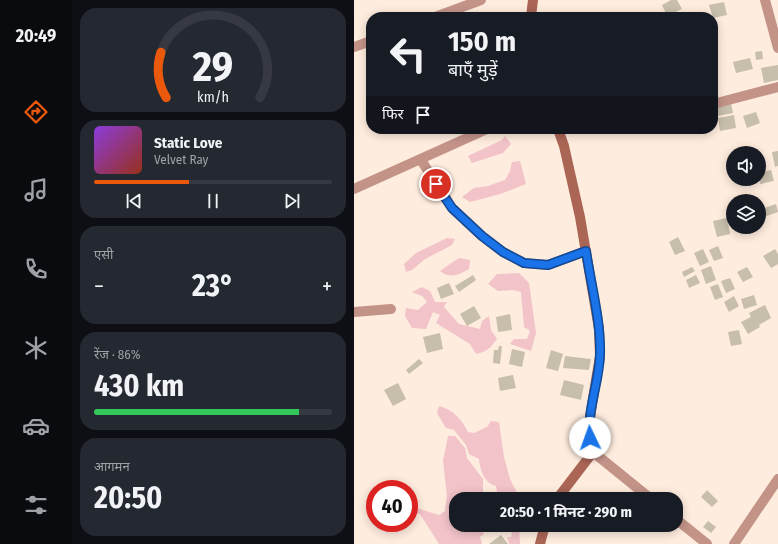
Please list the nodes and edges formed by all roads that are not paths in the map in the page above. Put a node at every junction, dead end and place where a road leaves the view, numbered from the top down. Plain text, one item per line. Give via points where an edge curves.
1 (481, 0) edge
2 (533, 0) edge
3 (765, 0) edge
4 (449, 12) edge
5 (532, 12) edge
6 (366, 43) edge
7 (354, 47) edge
8 (778, 48) edge
9 (778, 87) edge
10 (718, 103) edge
11 (476, 134) edge
12 (559, 134) edge
13 (421, 160) junction
14 (354, 189) edge
15 (586, 251) junction
16 (391, 309) dead end
17 (354, 312) edge
18 (592, 452) junction
19 (778, 479) edge
20 (562, 492) edge
21 (642, 492) edge
22 (683, 525) edge
23 (543, 532) edge
24 (540, 544) edge
25 (707, 544) edge
26 (734, 544) edge

1 - 4 street
2 - 5 street
3 - 8 street
6 - 7 street
9 - 10 street
11 - 13 street
12 - 15 street
13 - 14 street
13 - 15 street via 452,208 503,252 524,263 548,265
15 - 18 street via 599,329 600,356 589,423
16 - 17 street
18 - 20 street
18 - 21 street
19 - 26 street
22 - 25 street
23 - 24 street

